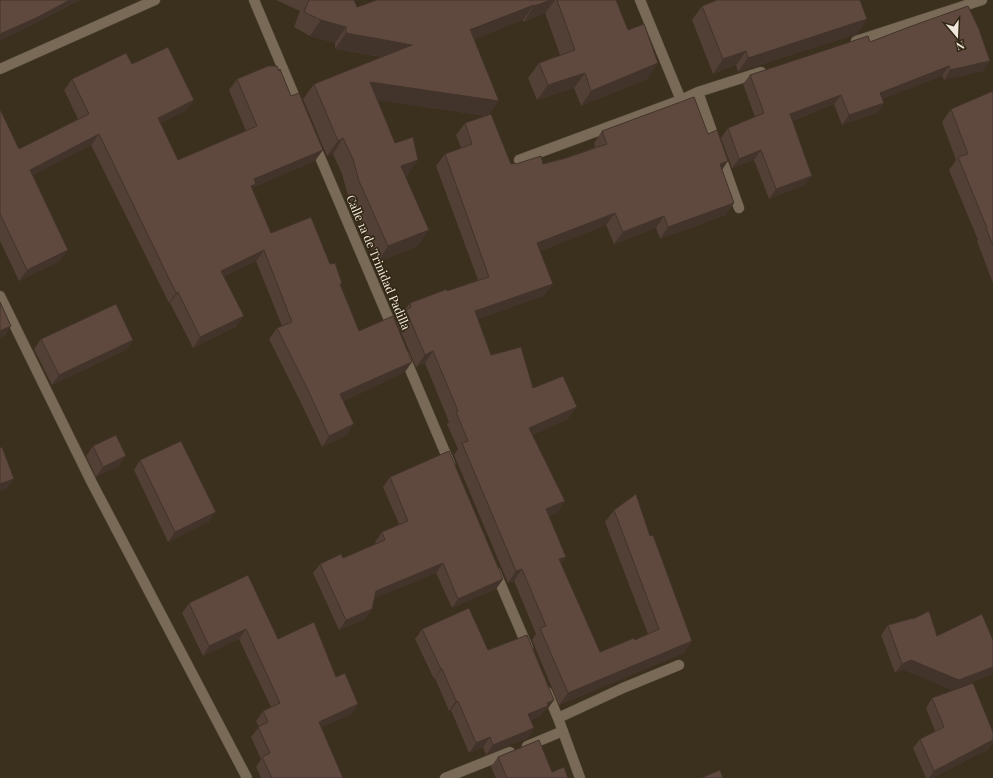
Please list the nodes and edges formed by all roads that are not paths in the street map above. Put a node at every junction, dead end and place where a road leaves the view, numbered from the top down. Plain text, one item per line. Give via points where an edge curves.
1 (155, 0) edge
2 (254, 0) edge
3 (640, 0) edge
4 (982, 0) edge
5 (848, 44) edge
6 (773, 68) edge
7 (0, 69) edge
8 (698, 92) junction
9 (681, 100) junction
10 (303, 117) edge
11 (310, 132) edge
12 (519, 160) dead end
13 (739, 208) dead end
14 (0, 296) edge
15 (455, 476) edge
16 (493, 564) edge
17 (533, 659) edge
18 (679, 665) dead end
19 (542, 681) edge
20 (558, 718) junction
21 (563, 731) junction
22 (247, 778) edge
23 (445, 778) edge
24 (580, 778) edge

1 - 7 street
2 - 10 street
3 - 9 street
4 - 5 street
6 - 8 street
8 - 9 street
8 - 13 street
9 - 12 street
11 - 15 street, Calle 1a de Trinidad Padilla
14 - 22 street via 92,483
16 - 17 street
18 - 20 street
19 - 20 street
20 - 21 street
21 - 23 street
21 - 24 street

